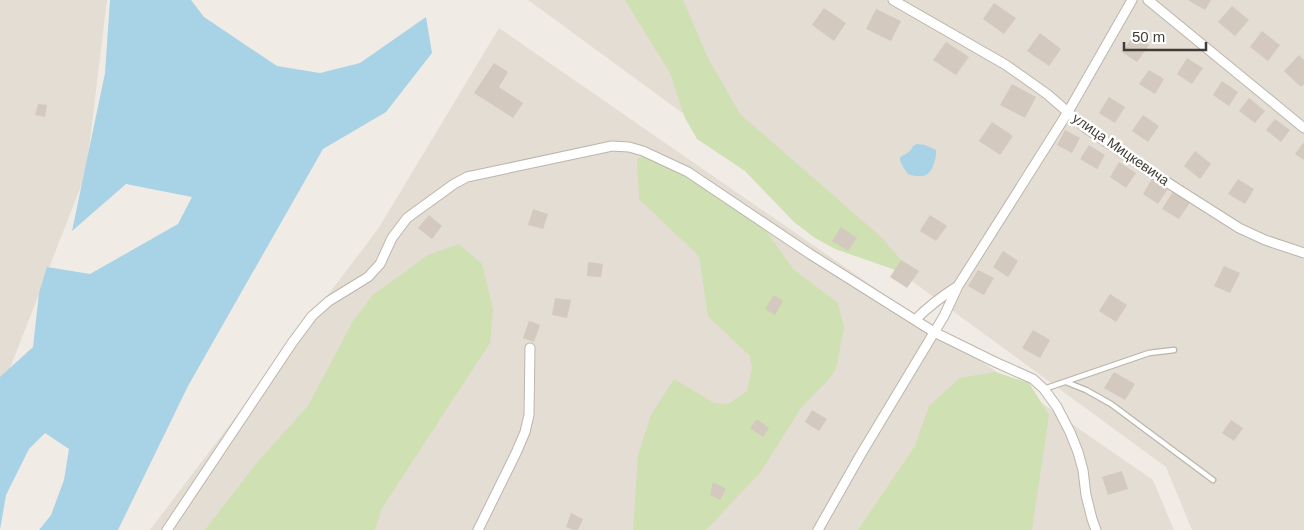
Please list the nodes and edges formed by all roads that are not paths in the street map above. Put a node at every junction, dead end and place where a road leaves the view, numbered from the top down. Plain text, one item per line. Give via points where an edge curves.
1 (893, 0) edge
2 (1132, 0) edge
3 (1148, 0) edge
4 (1068, 112) junction
5 (1304, 128) edge
6 (1304, 253) edge
7 (958, 286) junction
8 (915, 320) junction
9 (934, 332) junction
10 (530, 348) dead end
11 (1174, 350) dead end
12 (1066, 382) junction
13 (1044, 389) junction
14 (1213, 480) dead end
15 (167, 530) edge
16 (478, 530) edge
17 (818, 530) edge
18 (1096, 530) edge

1 - 4 street, улица Мицкевича via 1006,65
2 - 4 street
3 - 5 street
4 - 6 street, улица Мицкевича via 1143,167 1240,228
4 - 7 street
7 - 8 street via 941,296
7 - 9 street
8 - 9 street
8 - 15 street via 688,172 629,146 612,146 467,177 407,218 392,238 380,264 368,277 329,301 312,316
9 - 13 street via 1033,379
9 - 17 street
10 - 16 street via 529,415 525,432
11 - 12 lane via 1149,354
12 - 13 lane
12 - 14 lane via 1111,404
13 - 18 street via 1057,407 1078,452

